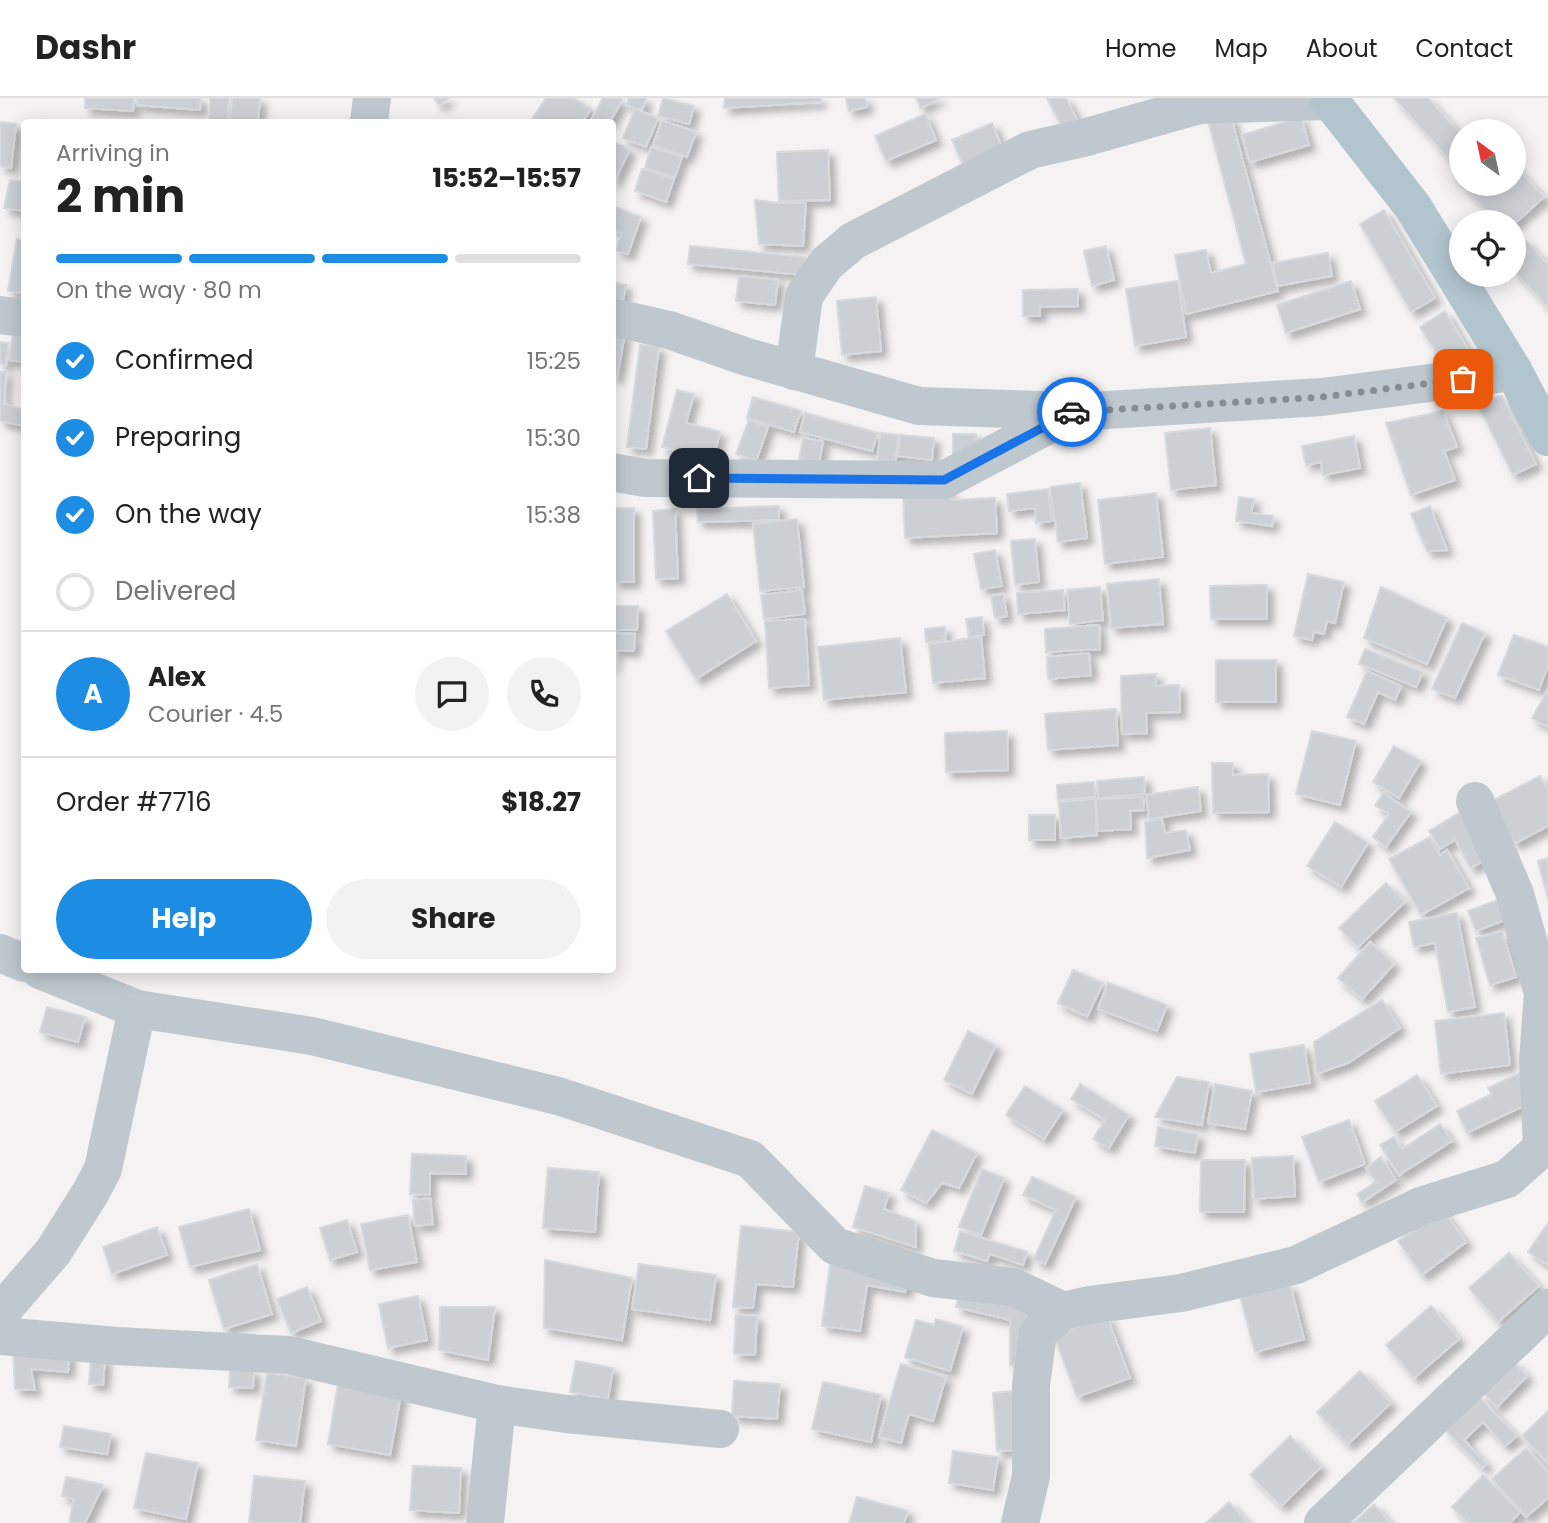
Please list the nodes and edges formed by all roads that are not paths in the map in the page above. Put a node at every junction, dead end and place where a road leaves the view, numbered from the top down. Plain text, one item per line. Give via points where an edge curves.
1 (1330, 100) edge
2 (0, 315) edge
3 (21, 318) edge
4 (616, 318) edge
5 (794, 370) junction
6 (1514, 372) junction
7 (1073, 412) junction
8 (1548, 436) edge
9 (616, 473) edge
10 (1475, 802) dead end
11 (0, 953) edge
12 (21, 962) edge
13 (47, 973) edge
14 (137, 1009) junction
15 (1545, 1147) edge
16 (1548, 1308) edge
17 (1063, 1311) junction
18 (0, 1313) edge
19 (0, 1336) edge
20 (497, 1404) junction
21 (720, 1429) dead end
22 (485, 1523) edge
23 (1020, 1523) edge
24 (1323, 1523) edge

1 - 5 street via 1199,105 1030,150 853,241 826,264 804,296
1 - 6 main road via 1413,207
2 - 3 street
4 - 5 street
5 - 7 street via 919,406
6 - 7 street via 1322,397
6 - 8 main road
7 - 9 street via 944,480 645,478
10 - 15 street via 1515,894 1543,993 1538,1060
11 - 12 street
13 - 14 street
14 - 17 street via 312,1036 558,1096 750,1159 835,1246 933,1278 1013,1287
14 - 18 street via 103,1169 53,1252
15 - 17 street via 1507,1179 1421,1206 1296,1265 1181,1293
16 - 24 street
17 - 23 street via 1038,1333 1031,1385 1031,1476
19 - 20 street via 289,1355
20 - 21 street
20 - 22 street

